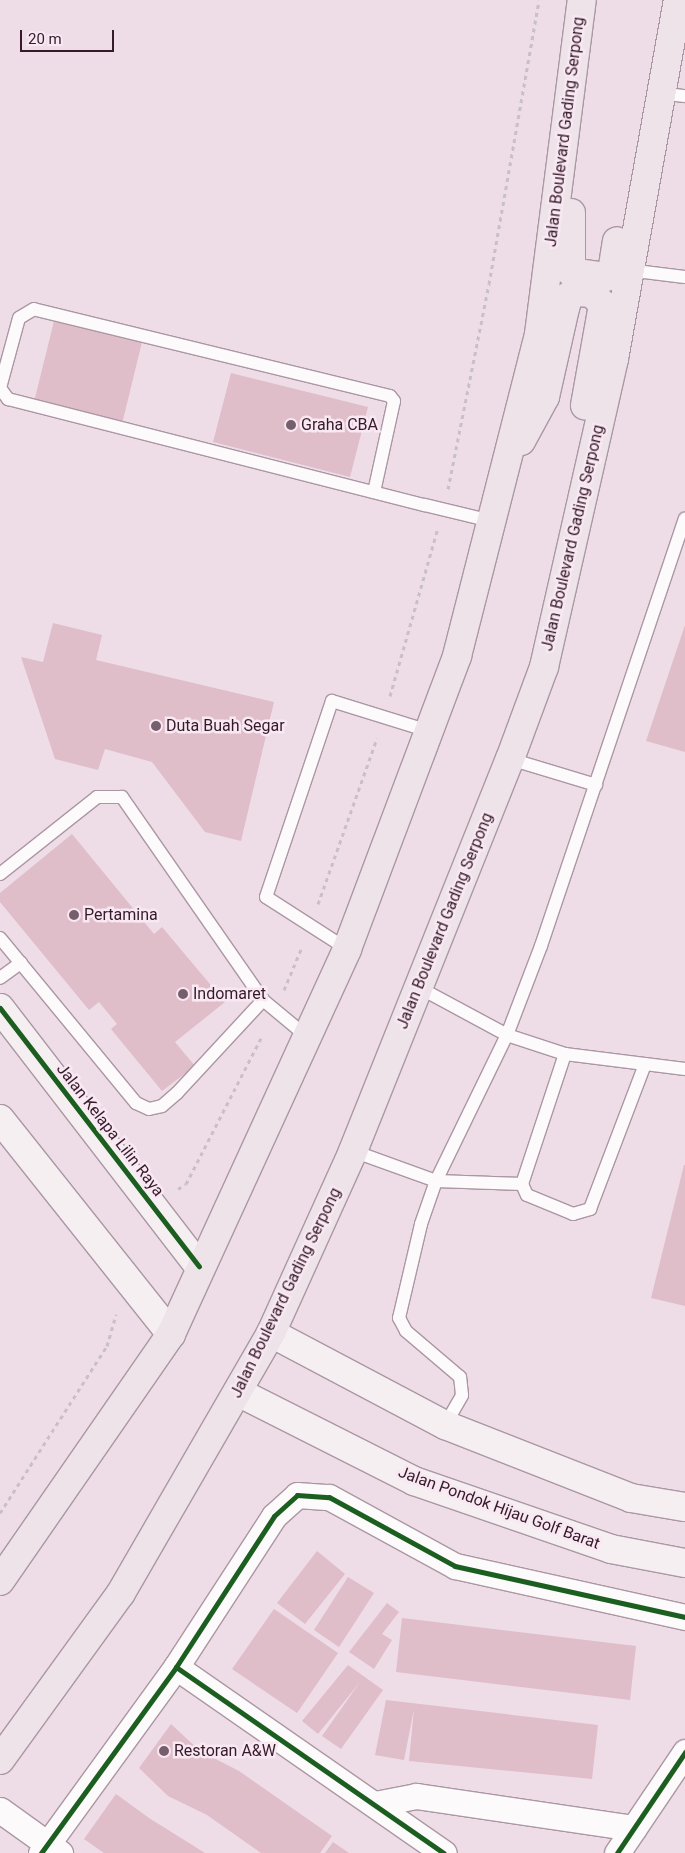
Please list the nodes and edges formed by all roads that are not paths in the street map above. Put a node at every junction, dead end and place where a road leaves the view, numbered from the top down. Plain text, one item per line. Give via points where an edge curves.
1 (582, 0) edge
2 (678, 0) edge
3 (672, 33) junction
4 (577, 38) junction
5 (672, 95) edge
6 (628, 270) junction
7 (685, 277) edge
8 (508, 455) junction
9 (590, 465) junction
10 (374, 492) junction
11 (685, 519) edge
12 (491, 521) junction
13 (429, 731) junction
14 (510, 759) junction
15 (596, 785) junction
16 (0, 874) edge
17 (0, 938) edge
18 (347, 949) junction
19 (21, 963) junction
20 (0, 978) edge
21 (418, 987) junction
22 (263, 1000) junction
23 (0, 1008) edge
24 (305, 1035) junction
25 (507, 1035) junction
26 (565, 1054) junction
27 (645, 1064) junction
28 (685, 1069) edge
29 (0, 1119) edge
30 (353, 1151) junction
31 (436, 1181) junction
32 (522, 1184) junction
33 (199, 1266) junction
34 (271, 1333) junction
35 (171, 1334) junction
36 (240, 1393) junction
37 (445, 1425) junction
38 (685, 1507) edge
39 (685, 1563) edge
40 (0, 1581) edge
41 (685, 1617) edge
42 (176, 1667) junction
43 (685, 1752) edge
44 (0, 1760) edge
45 (375, 1804) junction
46 (0, 1810) edge
47 (634, 1828) junction
48 (49, 1850) edge
49 (444, 1853) edge
50 (617, 1853) edge

1 - 4 main road, Jalan Boulevard Gading Serpong
2 - 3 main road, Jalan Boulevard Gading Serpong
3 - 4 main road via 652,68 612,272 606,277 575,274 568,267 584,75
3 - 5 main road, Jalan Boulevard Gading Serpong
4 - 8 main road, Jalan Boulevard Gading Serpong via 538,334
5 - 6 main road, Jalan Boulevard Gading Serpong
6 - 7 lane
6 - 9 main road, Jalan Boulevard Gading Serpong
8 - 9 main road via 528,434 545,397 569,296 592,293 603,305 582,417
8 - 12 main road, Jalan Boulevard Gading Serpong
9 - 14 main road, Jalan Boulevard Gading Serpong via 544,667
10 - 10 lane via 8,399 0,388 19,318 34,309 390,396 394,401
10 - 12 lane
11 - 15 lane
12 - 13 main road, Jalan Boulevard Gading Serpong via 457,656
13 - 18 main road, Jalan Boulevard Gading Serpong
13 - 18 lane via 332,701 266,896
14 - 15 lane
14 - 21 main road, Jalan Boulevard Gading Serpong
15 - 25 lane
16 - 22 lane via 97,797 122,797
17 - 19 lane
18 - 24 main road, Jalan Boulevard Gading Serpong
19 - 20 lane
19 - 22 lane via 136,1103 149,1110 162,1106 177,1093
21 - 25 lane
21 - 30 main road, Jalan Boulevard Gading Serpong
22 - 24 lane
23 - 33 street, Jalan Kelapa Lilin Raya
24 - 33 main road, Jalan Boulevard Gading Serpong
25 - 26 lane
25 - 31 lane
26 - 27 lane
26 - 32 lane
27 - 28 lane
27 - 32 lane via 590,1209 573,1214 527,1195
29 - 35 street
30 - 31 lane
30 - 34 main road, Jalan Boulevard Gading Serpong
31 - 32 lane
31 - 37 lane via 399,1318 406,1331 460,1377 462,1395
33 - 35 main road, Jalan Boulevard Gading Serpong
34 - 36 main road, Jalan Boulevard Gading Serpong
34 - 37 street
35 - 40 main road, Jalan Boulevard Gading Serpong
36 - 39 street, Jalan Pondok Hijau Golf Barat via 414,1481 612,1549
36 - 44 main road, Jalan Boulevard Gading Serpong via 121,1593
37 - 38 street via 631,1498
41 - 42 street via 455,1566 329,1497 307,1494 297,1495 274,1516
42 - 45 street
42 - 48 street
43 - 47 street
45 - 47 street via 416,1796
45 - 49 street
46 - 48 street
47 - 50 street

